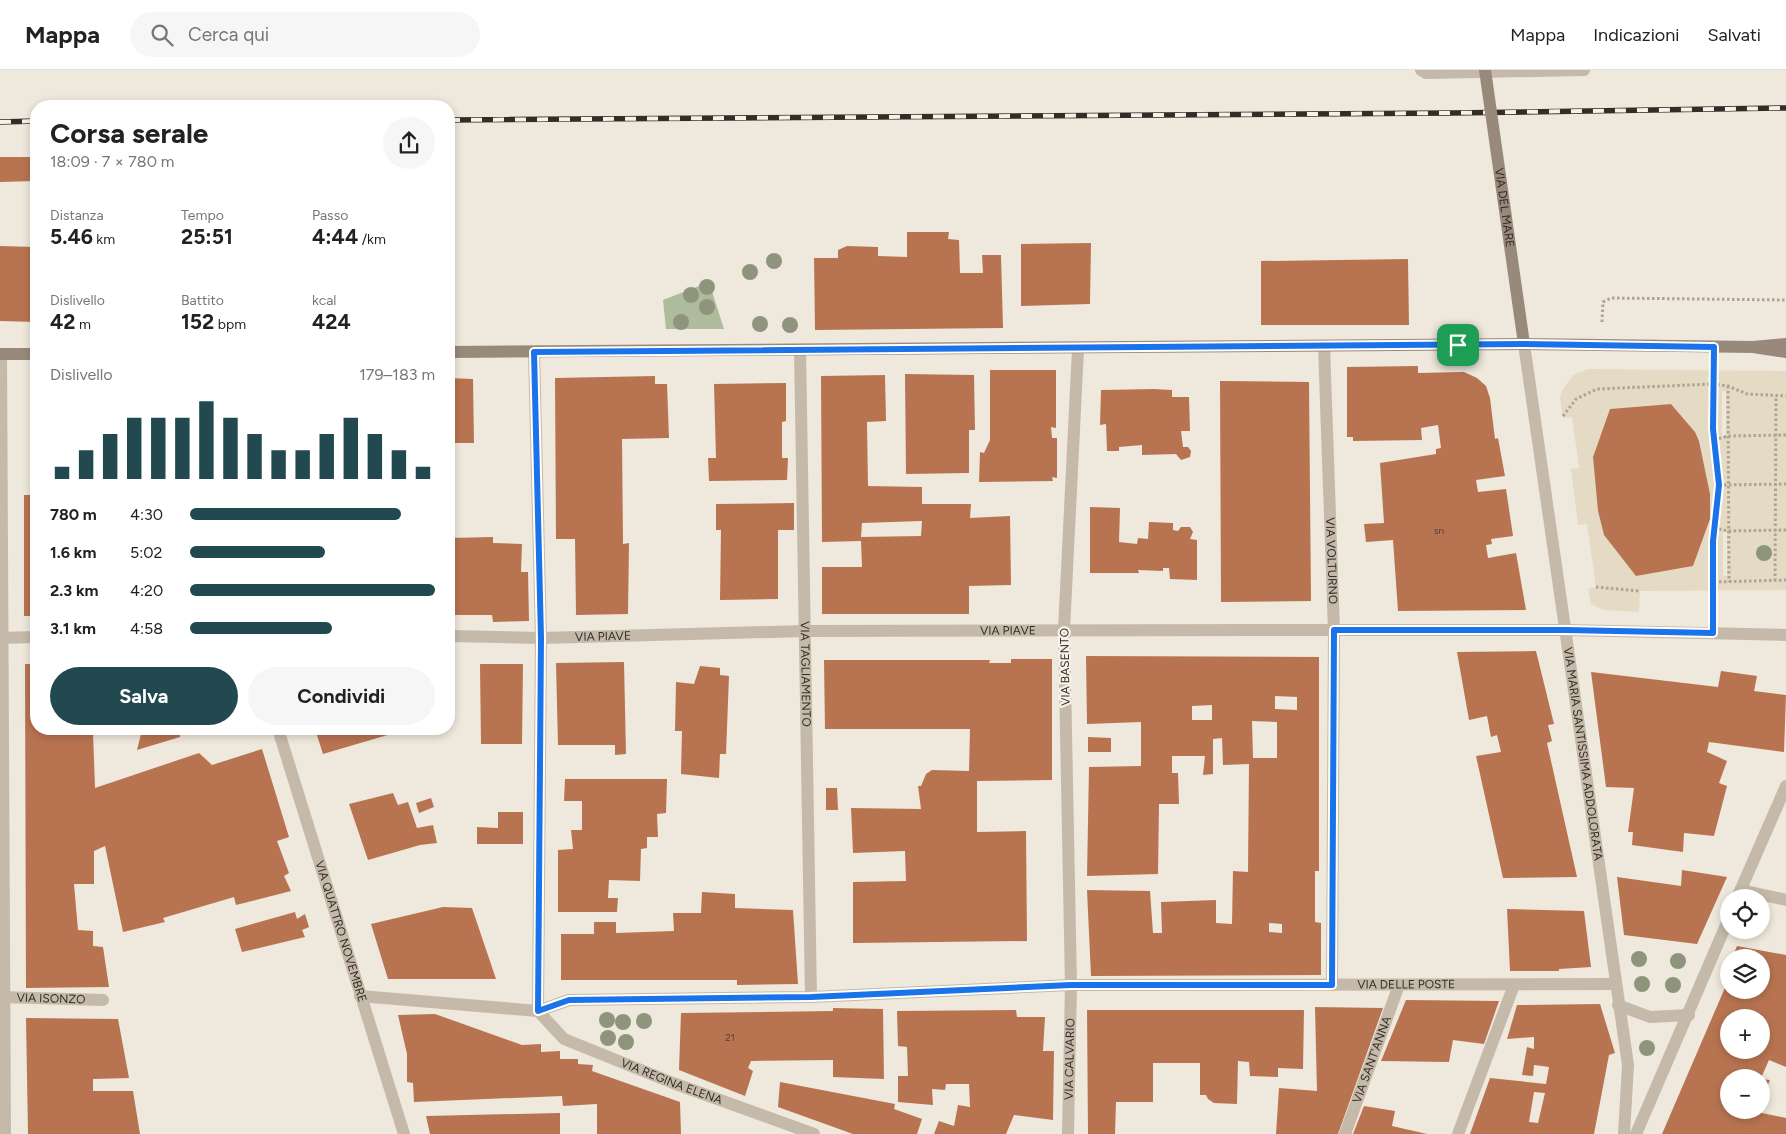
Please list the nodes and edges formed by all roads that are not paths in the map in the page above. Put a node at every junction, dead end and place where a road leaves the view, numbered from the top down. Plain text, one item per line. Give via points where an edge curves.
1 (1420, 70) edge
2 (1485, 70) edge
3 (1584, 70) edge
4 (1540, 71) edge
5 (1524, 344) junction
6 (1786, 344) edge
7 (1324, 346) junction
8 (1753, 347) junction
9 (1078, 349) junction
10 (800, 350) junction
11 (455, 352) edge
12 (534, 352) junction
13 (1786, 352) edge
14 (0, 354) edge
15 (30, 354) edge
16 (1064, 630) junction
17 (1334, 630) junction
18 (1566, 630) junction
19 (804, 631) junction
20 (1786, 635) edge
21 (455, 636) edge
22 (30, 637) edge
23 (1, 638) edge
24 (541, 638) junction
25 (280, 735) edge
26 (1786, 786) edge
27 (1741, 889) edge
28 (1770, 898) edge
29 (1786, 900) edge
30 (1720, 939) edge
31 (1616, 984) junction
32 (1071, 985) junction
33 (1332, 985) junction
34 (1399, 985) junction
35 (1514, 985) junction
36 (360, 996) junction
37 (2, 997) edge
38 (811, 997) junction
39 (103, 1000) dead end
40 (1618, 1005) junction
41 (538, 1011) junction
42 (1689, 1016) junction
43 (5, 1134) edge
44 (404, 1134) edge
45 (814, 1134) edge
46 (1068, 1134) edge
47 (1345, 1134) edge
48 (1458, 1134) edge
49 (1624, 1134) edge
50 (1636, 1134) edge

1 - 4 street via 1426,73
2 - 5 main road, VIA DEL MARE, bridge
3 - 4 street
5 - 7 main road
5 - 8 main road
5 - 18 street, VIA MARIA SANTISSIMA ADDOLORATA
6 - 8 main road
7 - 9 main road
7 - 17 street, VIA VOLTURNO
8 - 13 main road
9 - 10 main road
9 - 16 street, VIA BASENTO
10 - 12 main road
10 - 19 street, VIA TAGLIAMENTO
11 - 12 main road
12 - 24 street
14 - 15 main road
14 - 23 street
16 - 17 street, VIA PIAVE
16 - 19 street, VIA PIAVE
16 - 32 street, VIA BASENTO
17 - 18 street, VIA PIAVE
17 - 33 street, VIA VOLTURNO
18 - 20 street, VIA PIAVE
18 - 31 street, VIA MARIA SANTISSIMA ADDOLORATA
19 - 24 street, VIA PIAVE
19 - 38 street, VIA TAGLIAMENTO
21 - 24 street, VIA PIAVE
22 - 23 street
23 - 37 street
24 - 41 street
25 - 36 street, VIA QUATTRO NOVEMBRE
26 - 27 street
28 - 29 street
30 - 42 street
31 - 35 street, VIA DELLE POSTE
31 - 40 street, VIA MARIA SANTISSIMA ADDOLORATA
32 - 33 street, VIA DELLE POSTE
32 - 38 street, VIA DELLE POSTE
32 - 46 street, VIA CALVARIO
33 - 34 street, VIA DELLE POSTE
34 - 35 street, VIA DELLE POSTE
34 - 47 street, VIA SANT'ANNA
35 - 48 street
36 - 41 street
36 - 44 street, VIA QUATTRO NOVEMBRE
37 - 39 street, VIA ISONZO
37 - 43 street
38 - 41 street, VIA DELLE POSTE via 569,1000
40 - 42 street via 1650,1018
40 - 49 street, VIA MARIA SANTISSIMA ADDOLORATA via 1628,1065
41 - 45 street, VIA REGINA ELENA via 564,1039
42 - 50 street

